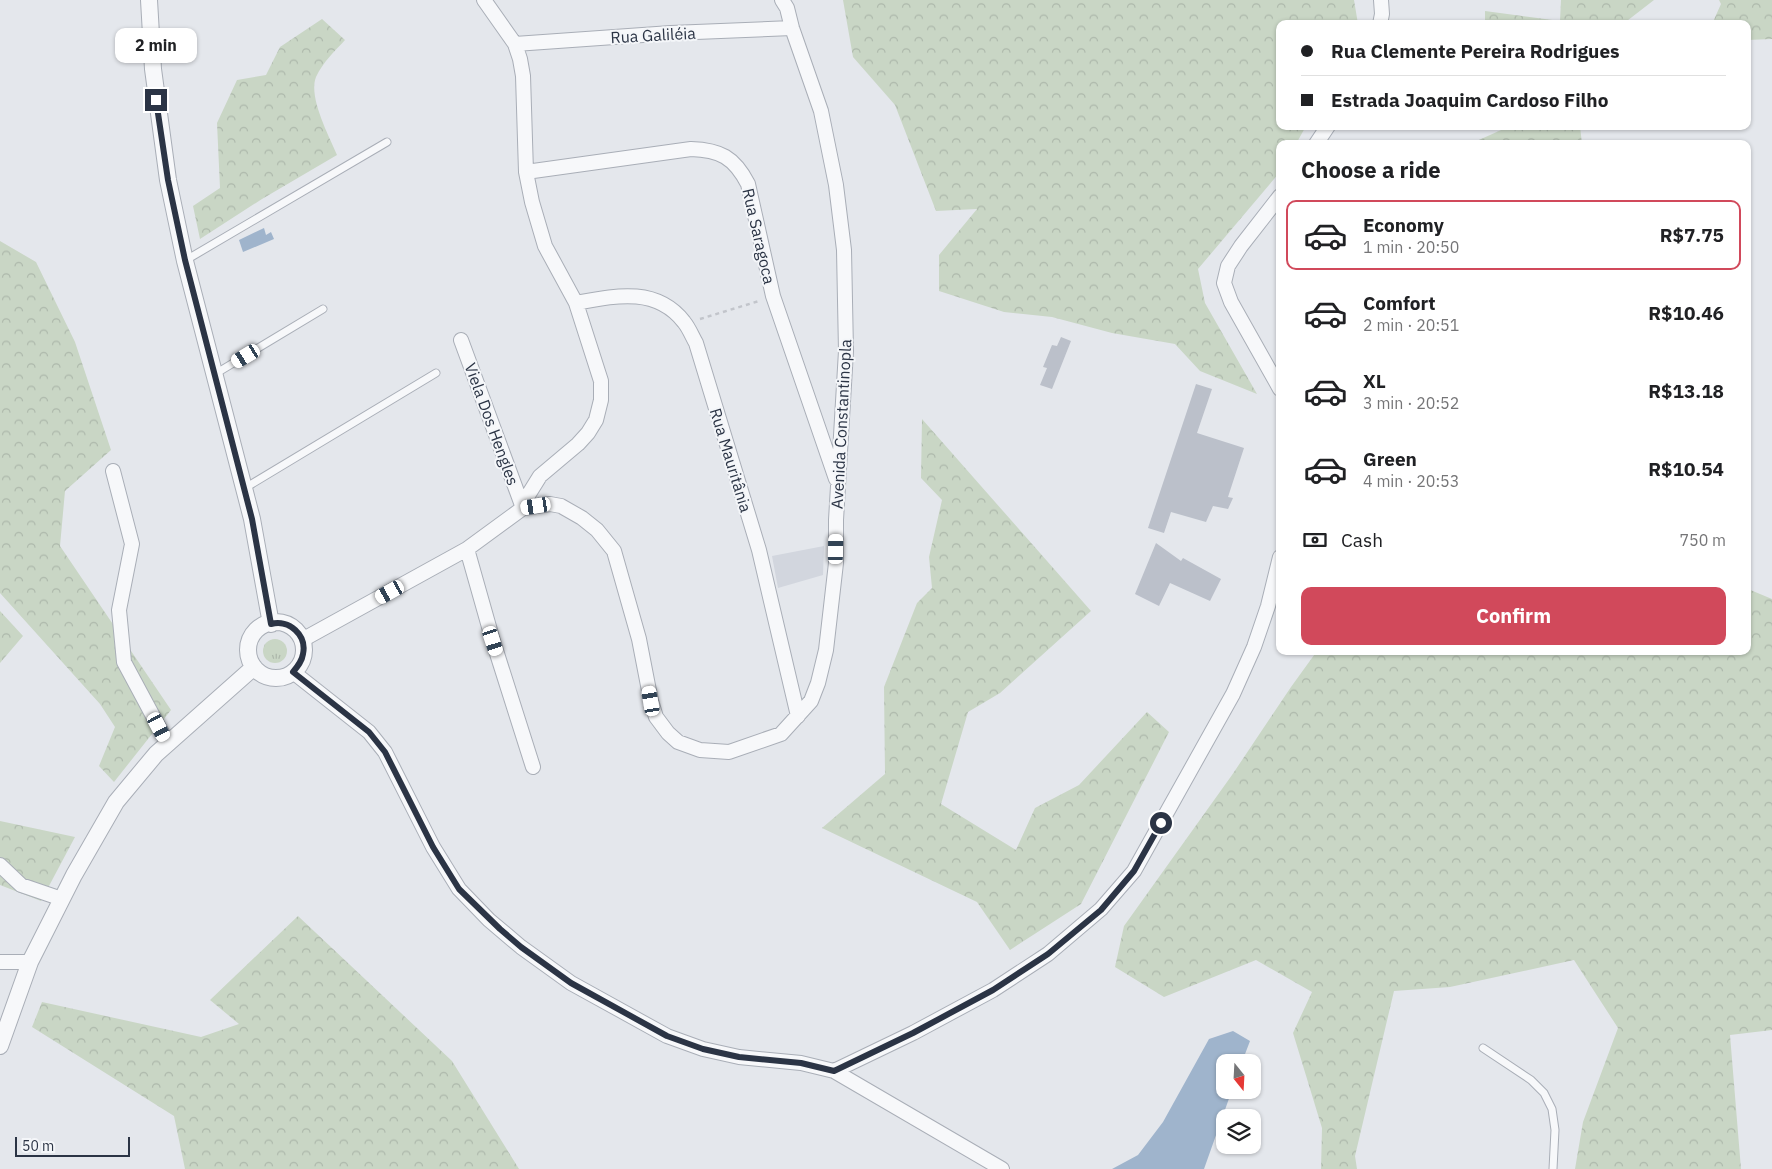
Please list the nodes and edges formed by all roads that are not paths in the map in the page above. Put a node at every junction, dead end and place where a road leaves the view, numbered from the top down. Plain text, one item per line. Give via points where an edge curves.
1 (149, 0) edge
2 (484, 0) edge
3 (782, 0) edge
4 (1381, 0) edge
5 (1381, 20) edge
6 (792, 28) junction
7 (515, 44) junction
8 (387, 142) dead end
9 (526, 172) junction
10 (1276, 201) edge
11 (185, 260) junction
12 (576, 303) junction
13 (323, 309) dead end
14 (461, 340) dead end
15 (436, 373) dead end
16 (215, 374) junction
17 (1276, 382) edge
18 (113, 470) dead end
19 (838, 485) junction
20 (244, 488) junction
21 (523, 507) junction
22 (467, 549) junction
23 (1276, 573) edge
24 (271, 624) junction
25 (302, 640) junction
26 (254, 668) junction
27 (293, 672) junction
28 (798, 716) junction
29 (168, 744) junction
30 (533, 767) dead end
31 (0, 865) edge
32 (62, 899) junction
33 (0, 962) edge
34 (30, 962) junction
35 (0, 1046) edge
36 (1482, 1048) dead end
37 (834, 1071) junction
38 (1002, 1169) edge
39 (1553, 1169) edge

1 - 11 street via 160,130
2 - 7 street
3 - 6 street, Avenida Constantinopla
4 - 5 street
6 - 7 street, Rua Galiléia
6 - 19 street, Avenida Constantinopla via 821,111 836,186 844,250 846,351
7 - 9 street via 523,76
8 - 11 lane
9 - 12 street via 545,246
9 - 19 street, Rua Saragoca via 691,149 710,150 734,162 748,184 773,296
10 - 17 street via 1228,266 1224,283 1231,302
11 - 16 street
12 - 21 street via 601,381 596,420 578,444 540,476
12 - 28 street, Rua Mauritânia via 620,295 648,298 670,309 686,324 696,343 759,550
13 - 16 lane
14 - 21 street, Viela Dos Hengles
15 - 20 lane
16 - 20 street
18 - 29 street via 132,544 119,610 124,662
19 - 28 street, Avenida Constantinopla via 836,563 826,650 811,701
20 - 24 street
21 - 22 street, Avenida Constantinopla
21 - 28 street, Avenida Constantinopla via 561,506 582,518 614,551 639,639 656,717 678,742 700,750 729,752 782,734
22 - 25 street, Avenida Constantinopla
22 - 30 street
23 - 37 street via 1257,639 1232,694 1134,871 1101,910 1048,954 993,990
24 - 25 street via 286,624
24 - 26 street via 260,627 250,638 248,652
25 - 27 street via 303,656
26 - 27 street via 275,678
26 - 29 street
27 - 37 street via 369,732 385,752 433,847 459,889 521,947 571,983 667,1036 739,1057 801,1063
29 - 32 street via 116,802
31 - 32 street via 20,885
32 - 34 street
33 - 34 street
34 - 35 street
36 - 39 lane via 1531,1080 1544,1093 1552,1109 1555,1130
37 - 38 street

